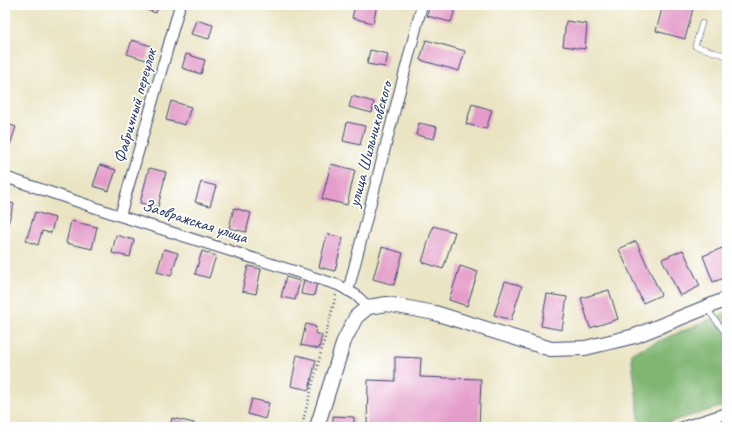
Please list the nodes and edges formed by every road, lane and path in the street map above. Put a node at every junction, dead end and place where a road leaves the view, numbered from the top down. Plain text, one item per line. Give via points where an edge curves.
1 (180, 5) edge
2 (422, 5) edge
3 (702, 23) dead end
4 (727, 56) edge
5 (5, 177) edge
6 (120, 216) junction
7 (338, 285) junction
8 (348, 291) junction
9 (727, 298) edge
10 (368, 307) junction
11 (705, 308) junction
12 (727, 335) edge
13 (727, 413) edge
14 (300, 427) edge
15 (317, 427) edge
16 (683, 427) edge

1 - 6 street, Фабричный переулок
2 - 8 street, улица Шильниковского
3 - 4 lane via 695,46
5 - 6 street, Заовражская улица
6 - 7 street, Заовражская улица
7 - 8 street, Заовражская улица
7 - 14 path
8 - 10 street, Заовражская улица
9 - 11 main road
10 - 11 main road via 386,304 435,313 551,349 585,348 635,336
10 - 15 main road via 356,317 344,341
11 - 12 lane
13 - 16 street

